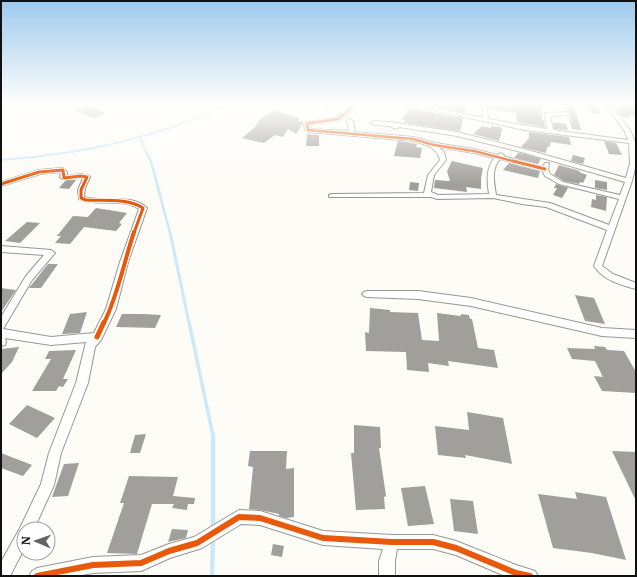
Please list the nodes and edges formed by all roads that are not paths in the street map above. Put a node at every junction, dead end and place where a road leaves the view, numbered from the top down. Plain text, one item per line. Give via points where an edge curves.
1 (310, 131) edge
2 (399, 131) edge
3 (436, 131) edge
4 (550, 131) edge
5 (627, 131) edge
6 (352, 133) joint
7 (400, 139) junction
8 (423, 141) junction
9 (632, 142) junction
10 (511, 148) junction
11 (498, 157) junction
12 (549, 158) junction
13 (545, 168) junction
14 (629, 181) junction
15 (1, 184) edge
16 (431, 195) junction
17 (331, 196) dead end
18 (493, 196) junction
19 (622, 198) junction
20 (612, 229) junction
21 (1, 249) edge
22 (636, 286) edge
23 (367, 294) dead end
24 (1, 326) edge
25 (1, 333) edge
26 (636, 334) edge
27 (97, 337) junction
28 (30, 521) edge
29 (392, 542) junction
30 (16, 549) edge
31 (2, 576) edge
32 (37, 576) edge
33 (387, 576) edge
34 (530, 576) edge

1 - 6 street
2 - 7 street
3 - 10 street
4 - 9 street
5 - 9 street
6 - 7 street
7 - 8 street
8 - 11 street
8 - 16 street via 441,152 443,160 431,175 428,193
9 - 14 street via 633,163
10 - 11 street
10 - 12 street
11 - 13 street
11 - 18 street via 489,174
12 - 13 street
12 - 14 street
13 - 19 street via 547,175 562,183
14 - 19 street
15 - 27 street via 40,172 63,170 64,178 87,177 80,194 81,198 141,206 112,309
16 - 17 street
16 - 18 street
18 - 20 street via 556,207
19 - 20 street
20 - 22 street via 598,266 606,274
21 - 24 street via 51,252 29,278
23 - 26 street via 418,295 471,302 602,332
25 - 27 street via 51,341
27 - 28 street via 90,345 82,383 55,453 47,485
29 - 32 street via 324,538 260,518 240,517 197,543 141,563 93,564
29 - 33 street via 387,561
29 - 34 street via 434,542
30 - 31 street

